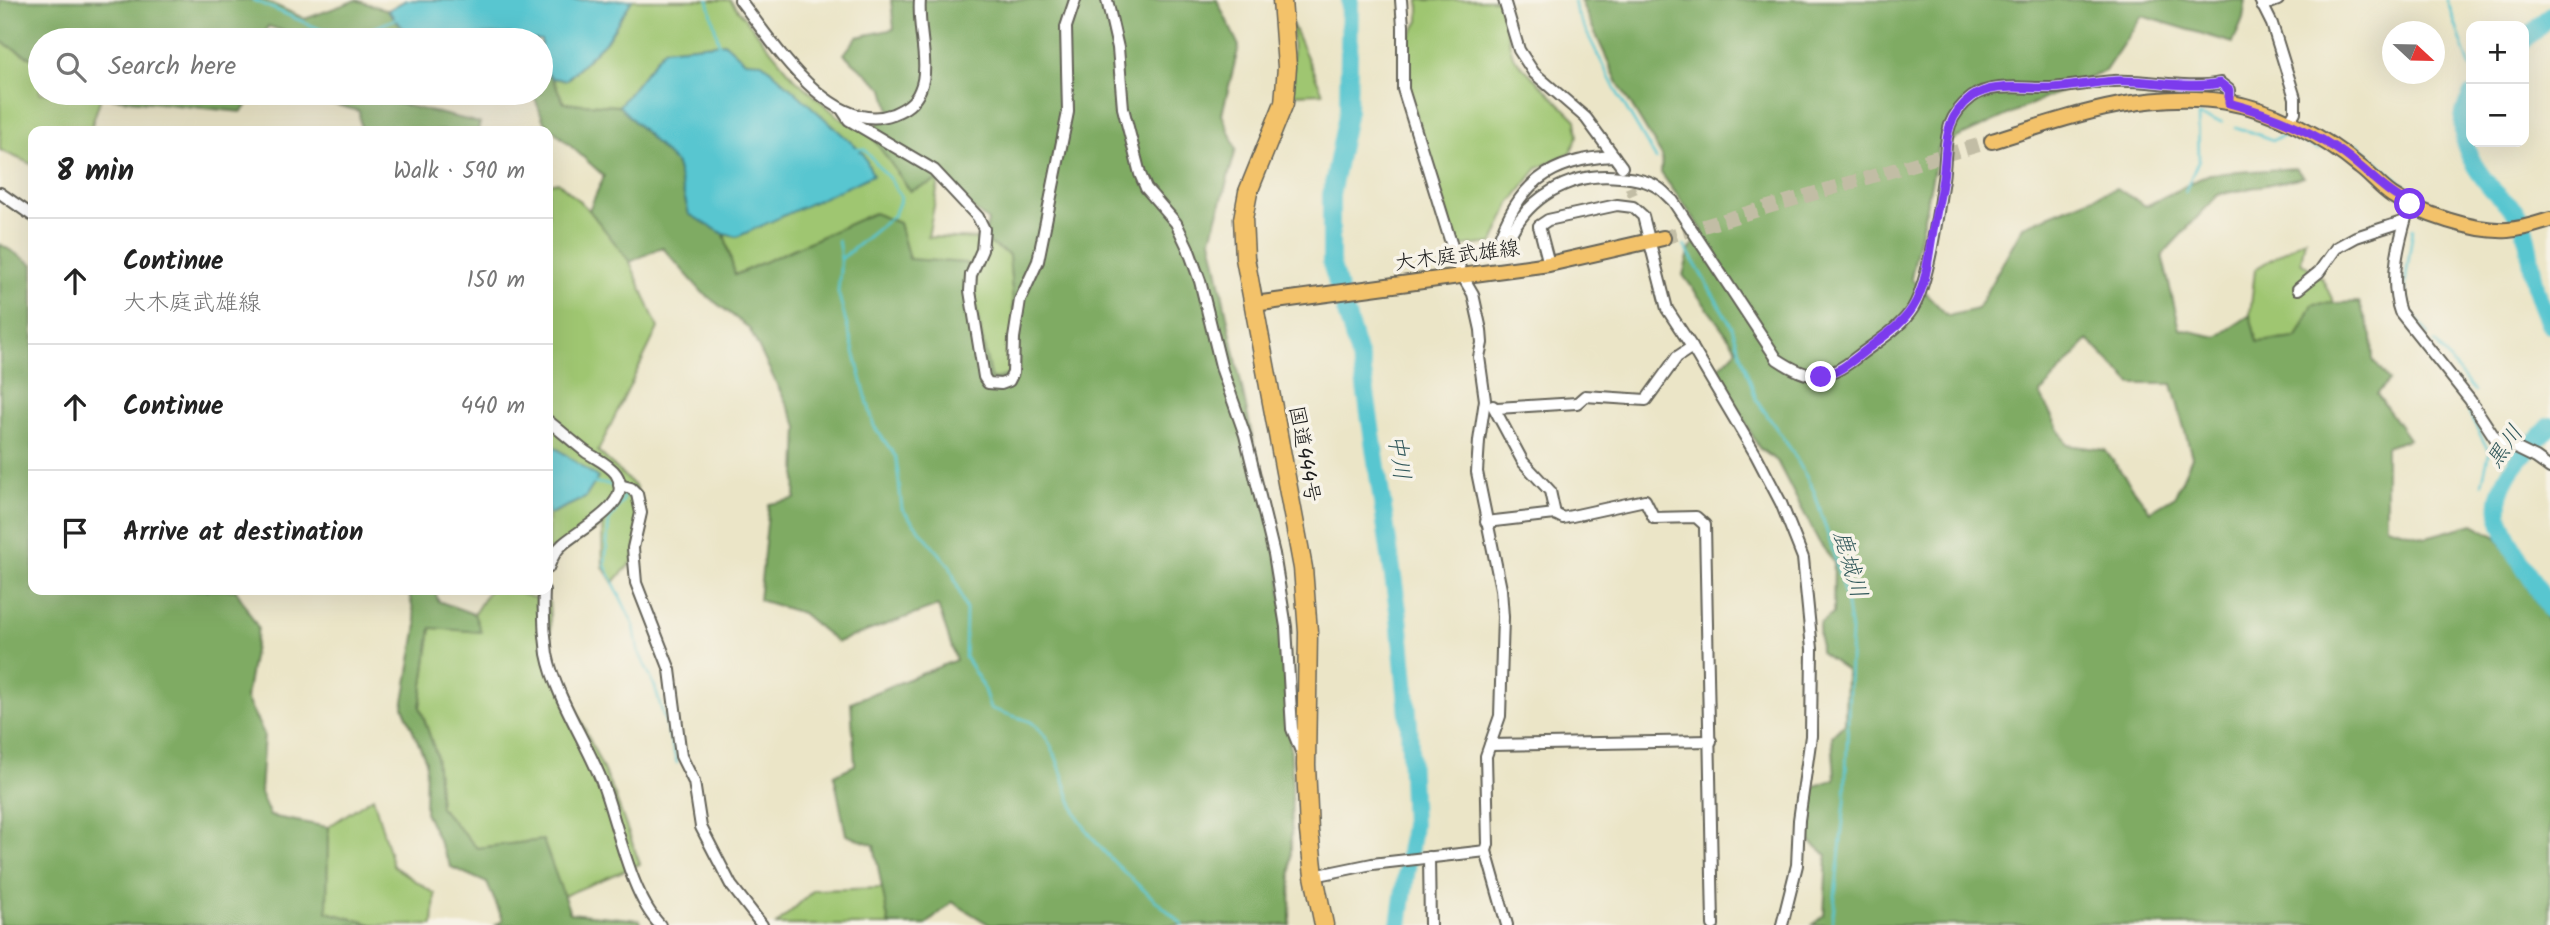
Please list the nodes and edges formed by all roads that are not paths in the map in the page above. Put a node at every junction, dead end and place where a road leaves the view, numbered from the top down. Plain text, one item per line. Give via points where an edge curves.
1 (740, 0) edge
2 (920, 0) edge
3 (1075, 0) edge
4 (1107, 0) edge
5 (1282, 0) edge
6 (1401, 0) edge
7 (1504, 0) edge
8 (2278, 0) edge
9 (2261, 3) edge
10 (2229, 103) junction
11 (843, 111) junction
12 (2289, 122) junction
13 (1992, 141) tunnel mouth
14 (1614, 156) junction
15 (1622, 167) tunnel mouth
16 (0, 193) edge
17 (1633, 195) tunnel mouth
18 (2410, 204) junction
19 (1633, 207) junction
20 (28, 213) edge
21 (1521, 219) junction
22 (2550, 220) edge
23 (2405, 221) junction
24 (1539, 226) junction
25 (1657, 239) junction
26 (1497, 246) junction
27 (1457, 255) junction
28 (1549, 264) junction
29 (1463, 277) junction
30 (2298, 289) dead end
31 (1254, 304) junction
32 (1692, 346) junction
33 (1485, 400) junction
34 (1497, 408) junction
35 (553, 425) edge
36 (2550, 468) edge
37 (618, 489) junction
38 (1555, 514) junction
39 (1486, 522) junction
40 (553, 560) edge
41 (544, 595) edge
42 (1710, 741) junction
43 (1490, 745) junction
44 (1306, 765) junction
45 (1486, 850) junction
46 (1429, 857) junction
47 (1314, 876) junction
48 (660, 925) edge
49 (762, 925) edge
50 (1324, 925) edge
51 (1430, 925) edge
52 (1507, 925) edge
53 (1713, 925) edge
54 (1782, 925) edge

1 - 11 street via 796,70 823,99
2 - 11 street via 924,68 915,100 884,117
3 - 11 street via 1066,27 1068,113 1038,261 1020,300 1009,381 988,383 984,377 970,291 971,275 982,250 984,229 978,217 934,170 849,120
4 - 44 street via 1118,48 1123,108 1140,174 1146,188 1177,223 1188,248 1245,435 1274,554 1286,628 1292,729
5 - 31 highway, 国道444号 via 1287,67 1284,103 1248,192 1243,219
6 - 27 street via 1403,89
7 - 14 street via 1519,50 1534,73 1586,118
8 - 9 street
9 - 12 street via 2295,98
10 - 12 main road
10 - 13 main road via 2136,101
10 - 21 street via 2229,90 2220,83 2114,81 1990,90 1973,96 1947,132 1928,264 1913,308 1895,329 1836,373 1821,377 1794,371 1777,359 1673,201 1656,186 1634,179 1592,176 1551,190
12 - 18 main road via 2337,150
14 - 15 street
14 - 26 street via 1571,161 1549,171 1530,186 1515,207
16 - 20 street
17 - 19 street
18 - 22 main road via 2483,228 2508,230
18 - 23 street
19 - 24 street via 1617,205
19 - 25 street
21 - 24 street
21 - 26 street via 1506,244
23 - 30 street via 2336,248 2319,272
23 - 36 street via 2396,269 2400,312 2495,438
24 - 28 street
25 - 28 main road, 大木庭武雄線
25 - 32 street via 1667,309
26 - 27 street
27 - 29 street
28 - 29 main road, 大木庭武雄線
29 - 31 main road, 大木庭武雄線
29 - 33 street via 1473,294 1481,330 1479,357
31 - 44 highway, 国道444号 via 1303,568 1308,632
32 - 34 street via 1676,356 1646,400 1585,396 1577,403
32 - 54 street via 1769,479 1803,558 1812,649 1811,736 1797,865
33 - 34 street
33 - 39 street via 1477,472
34 - 38 street via 1523,462 1550,491
35 - 37 street via 610,468 618,476
37 - 40 street via 614,503 562,545
37 - 49 street via 631,488 637,494 641,513 633,548 636,583 670,670 681,756 694,782 701,827 731,885
38 - 39 street
38 - 42 street via 1563,518 1644,500 1654,518 1696,517 1705,525
39 - 43 street via 1502,589 1503,617 1500,716
41 - 48 street via 548,654 557,685 601,780 646,907
42 - 43 street
42 - 53 street
43 - 45 street via 1485,781
44 - 47 highway, 国道444号
45 - 46 street
45 - 52 street
46 - 47 street
46 - 51 street
47 - 50 highway, 国道444号

